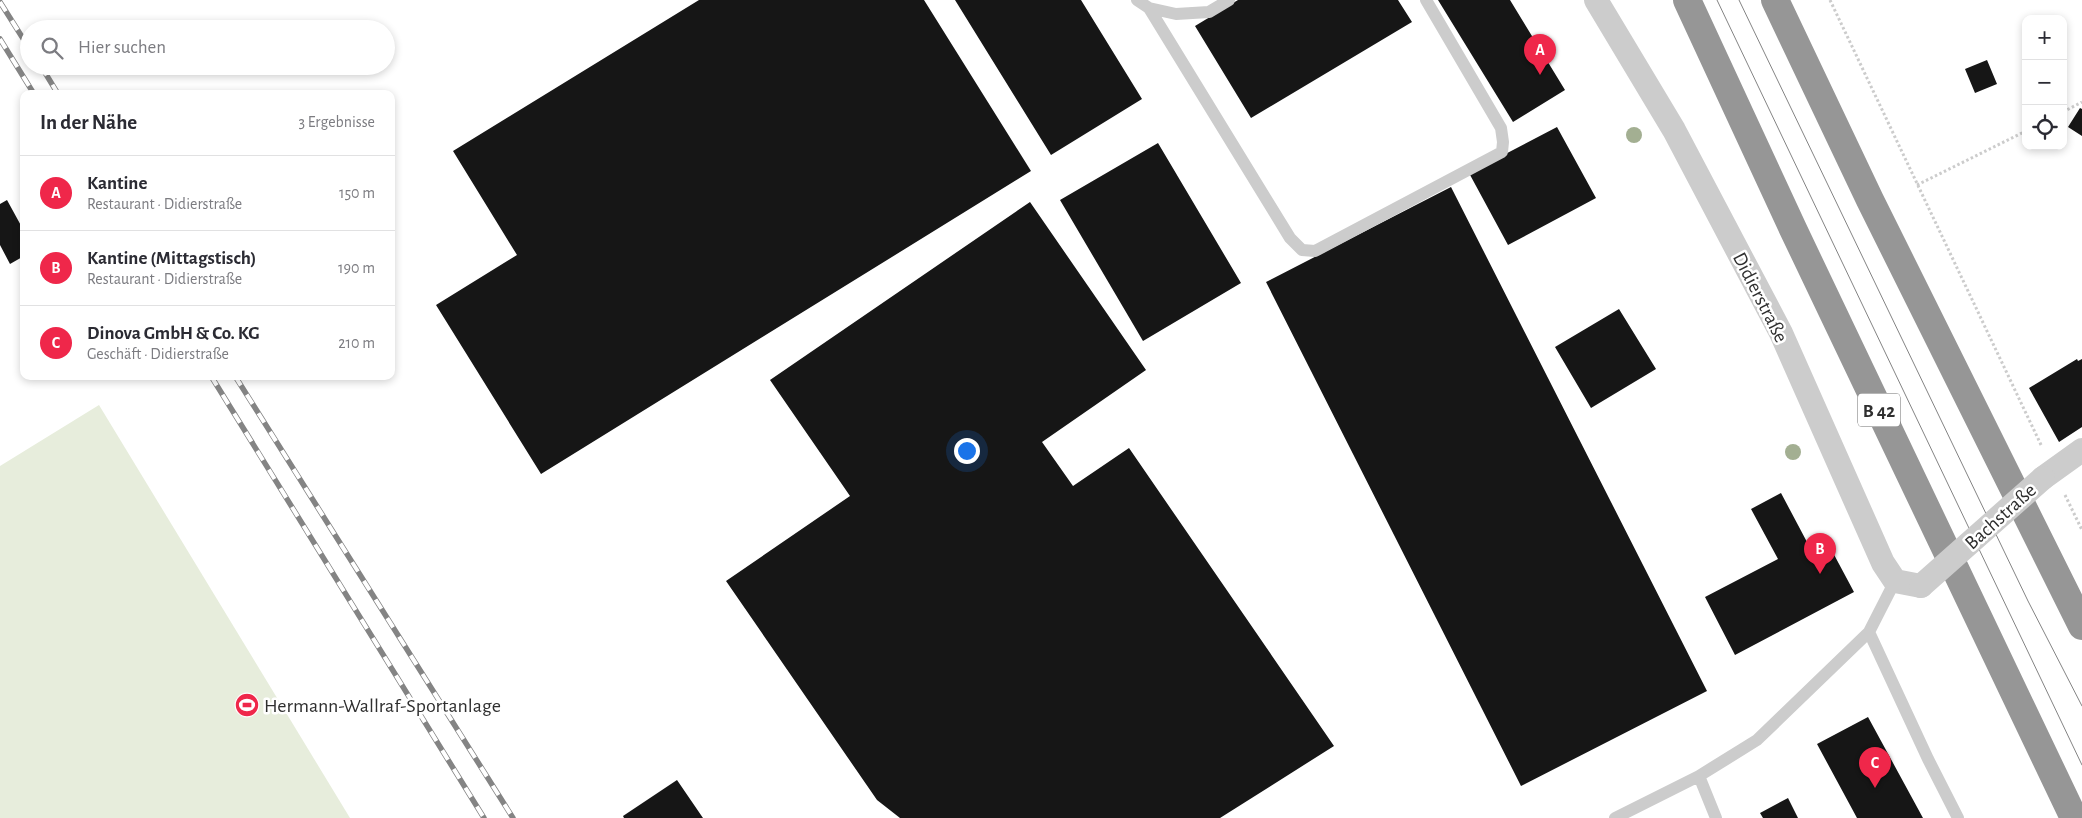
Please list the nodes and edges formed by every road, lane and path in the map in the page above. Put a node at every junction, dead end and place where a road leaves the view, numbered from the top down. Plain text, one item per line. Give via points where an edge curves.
1 (1137, 0) edge
2 (1229, 0) edge
3 (1426, 0) edge
4 (1596, 0) edge
5 (1687, 0) edge
6 (1775, 0) edge
7 (1830, 0) edge
8 (1149, 8) junction
9 (2082, 102) edge
10 (2067, 110) edge
11 (2022, 132) edge
12 (1917, 185) junction
13 (2082, 450) edge
14 (2048, 474) junction
15 (2082, 530) edge
16 (1895, 581) junction
17 (2082, 626) edge
18 (1869, 632) junction
19 (1699, 776) junction
20 (1615, 818) edge
21 (1716, 818) edge
22 (1958, 818) edge
23 (2074, 818) edge

1 - 8 lane
2 - 8 lane via 1209,12 1176,14
3 - 8 lane via 1501,128 1502,152 1315,251 1302,250 1290,238
4 - 16 street, Didierstraße via 1674,130 1781,333
5 - 23 highway, B 42
6 - 17 highway via 1870,200
7 - 12 path
9 - 10 path
11 - 12 path
12 - 14 path
13 - 14 street, Bachstraße
14 - 15 path
14 - 16 street, Bachstraße, bridge via 1921,586
16 - 18 lane
18 - 19 lane via 1757,740
18 - 22 lane
19 - 20 lane
19 - 21 lane

